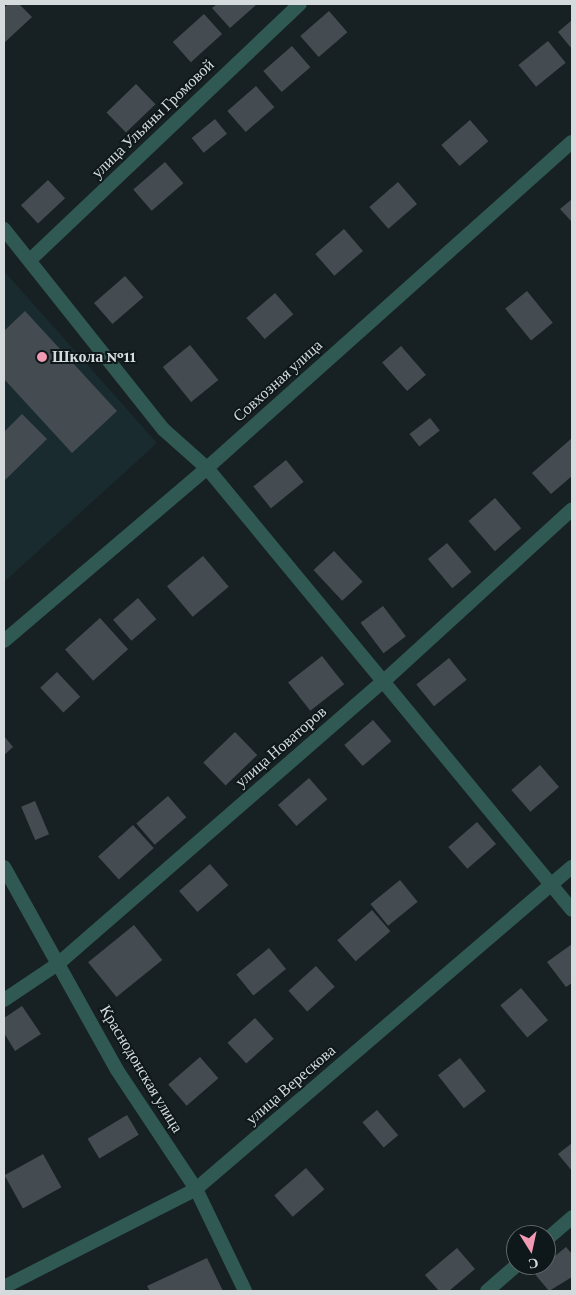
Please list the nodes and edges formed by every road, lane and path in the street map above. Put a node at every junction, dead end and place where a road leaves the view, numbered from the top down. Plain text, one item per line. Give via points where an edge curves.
1 (300, 4) edge
2 (572, 142) edge
3 (4, 229) edge
4 (30, 260) junction
5 (207, 468) junction
6 (572, 509) edge
7 (4, 641) edge
8 (384, 680) junction
9 (4, 867) edge
10 (572, 867) edge
11 (554, 884) junction
12 (572, 910) edge
13 (59, 964) junction
14 (4, 1000) edge
15 (196, 1189) junction
16 (572, 1217) edge
17 (556, 1231) edge
18 (506, 1275) edge
19 (4, 1287) edge
20 (245, 1291) edge
21 (487, 1291) edge

1 - 4 street, улица Ульяны Громовой
2 - 5 street, Совхозная улица
3 - 4 street
4 - 5 street via 163,429
5 - 7 street, Совхозная улица
5 - 8 street
6 - 8 street, улица Новаторов
8 - 11 street
8 - 13 street, улица Новаторов
9 - 13 street, Краснодонская улица
10 - 11 street, улица Верескова
11 - 12 street
11 - 15 street, улица Верескова
13 - 14 street, улица Новаторов
13 - 15 street, Краснодонская улица via 118,1070
15 - 19 street, улица Верескова
15 - 20 street, Краснодонская улица
16 - 17 street
18 - 21 street

